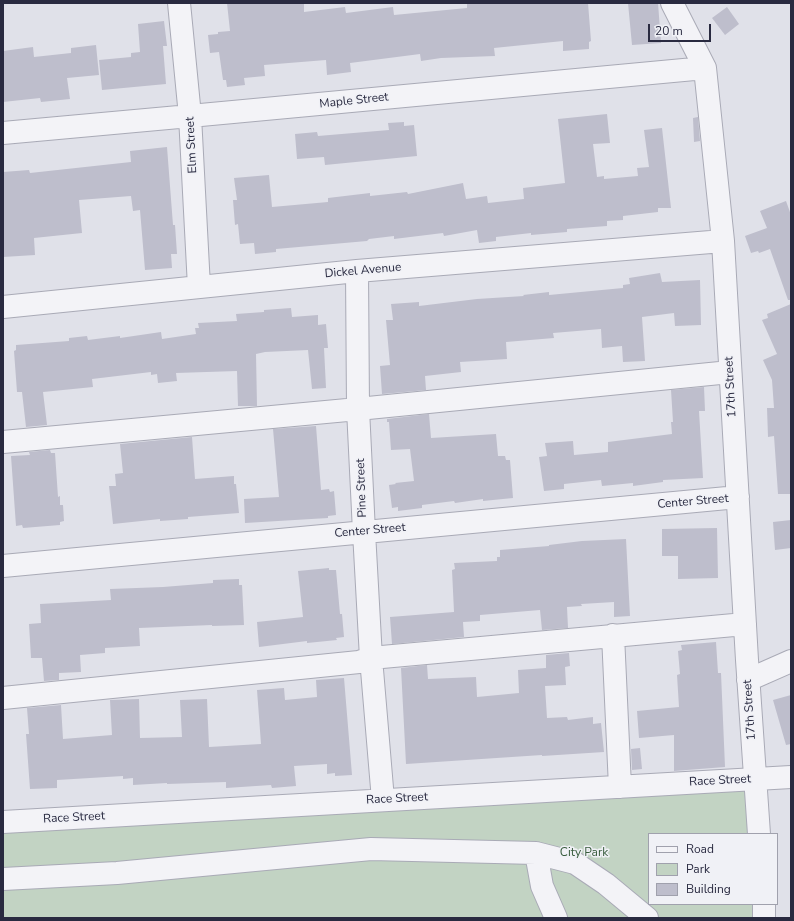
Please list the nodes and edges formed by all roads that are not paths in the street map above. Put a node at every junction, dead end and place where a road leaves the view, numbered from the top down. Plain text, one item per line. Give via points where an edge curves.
1 (179, 3) edge
2 (672, 3) edge
3 (705, 68) junction
4 (190, 116) junction
5 (3, 133) edge
6 (723, 241) junction
7 (357, 271) junction
8 (199, 287) junction
9 (3, 307) edge
10 (730, 372) junction
11 (358, 409) junction
12 (3, 442) edge
13 (738, 497) junction
14 (364, 532) junction
15 (3, 566) edge
16 (745, 624) junction
17 (613, 635) junction
18 (371, 658) junction
19 (791, 661) edge
20 (748, 680) junction
21 (3, 698) edge
22 (791, 777) edge
23 (754, 779) junction
24 (620, 787) junction
25 (383, 800) junction
26 (3, 822) edge
27 (759, 833) edge
28 (536, 853) junction
29 (3, 879) edge
30 (764, 905) edge
31 (556, 918) edge
32 (647, 918) edge
33 (764, 918) edge

1 - 4 street, Elm Street
2 - 3 street, 17th Street
3 - 4 street, Maple Street
3 - 6 street, 17th Street
4 - 5 street, Maple Street
4 - 8 street, Elm Street
6 - 7 street, Dickel Avenue
6 - 10 street, 17th Street
7 - 8 street, Dickel Avenue
7 - 11 street, Pine Street
8 - 9 street, Dickel Avenue
10 - 11 street
10 - 13 street, 17th Street
11 - 12 street
11 - 14 street, Pine Street
13 - 14 street, Center Street
13 - 16 street, 17th Street
14 - 15 street, Center Street
14 - 18 street, Pine Street
16 - 17 street
16 - 20 street, 17th Street
17 - 18 street
17 - 24 street
18 - 21 street via 359,662
18 - 25 street, Pine Street
19 - 20 street
20 - 23 street, 17th Street
22 - 23 street, Race Street
23 - 24 street, Race Street
23 - 27 street, 17th Street
24 - 25 street, Race Street
25 - 26 street, Race Street
28 - 29 street via 372,849 117,873
28 - 31 street via 542,886
28 - 32 street via 575,863 606,884
30 - 33 street

